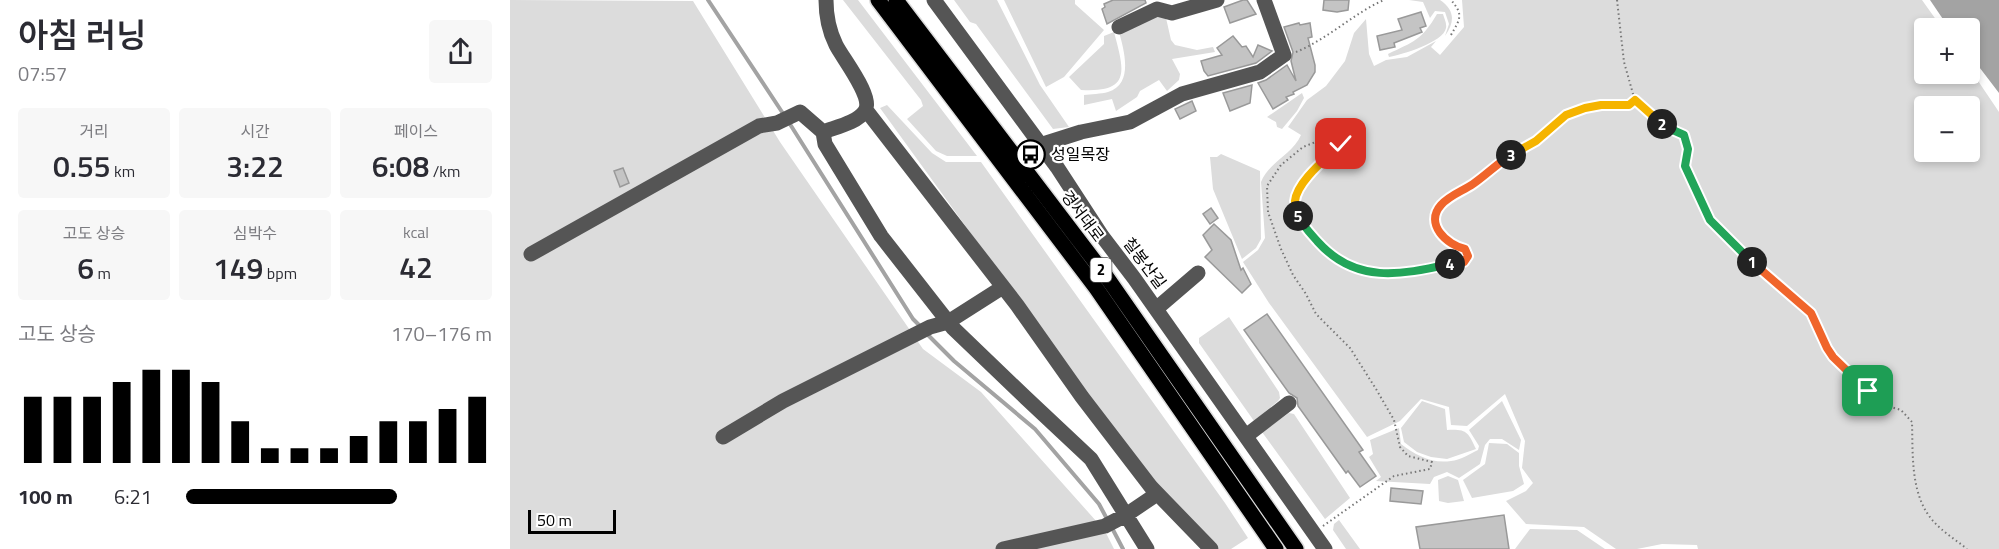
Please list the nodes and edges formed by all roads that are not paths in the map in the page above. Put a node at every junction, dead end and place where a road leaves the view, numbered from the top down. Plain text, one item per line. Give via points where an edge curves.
1 (826, 0) edge
2 (878, 0) edge
3 (896, 0) edge
4 (934, 0) edge
5 (1217, 0) edge
6 (1264, 0) edge
7 (1119, 27) dead end
8 (866, 110) junction
9 (824, 132) junction
10 (1040, 145) junction
11 (531, 254) dead end
12 (1198, 273) dead end
13 (1003, 287) junction
14 (1156, 309) junction
15 (948, 322) junction
16 (1289, 403) dead end
17 (723, 436) dead end
18 (1246, 436) junction
19 (1157, 494) junction
20 (1116, 520) junction
21 (1003, 549) edge
22 (1147, 549) edge
23 (1211, 549) edge
24 (1276, 549) edge
25 (1296, 549) edge
26 (1325, 549) edge

1 - 8 street via 826,16 835,44 868,99
2 - 24 main road, 경서대로 / 2 via 1096,288
3 - 25 main road, 경서대로 / 2 via 1106,276
4 - 10 street, 칠봉산길
5 - 7 street via 1172,13 1157,9
6 - 10 street via 1284,55 1260,72 1182,94 1130,122
8 - 9 street via 854,120
8 - 13 street
9 - 11 street via 800,112 759,126
9 - 15 street via 825,144 881,236
10 - 14 street, 칠봉산길
12 - 14 street
13 - 15 street
13 - 19 street
14 - 18 street, 칠봉산길
15 - 17 street via 923,330
15 - 20 street via 1091,459
16 - 18 street
18 - 26 street, 칠봉산길
19 - 20 street
19 - 23 street
20 - 21 street
20 - 22 street

